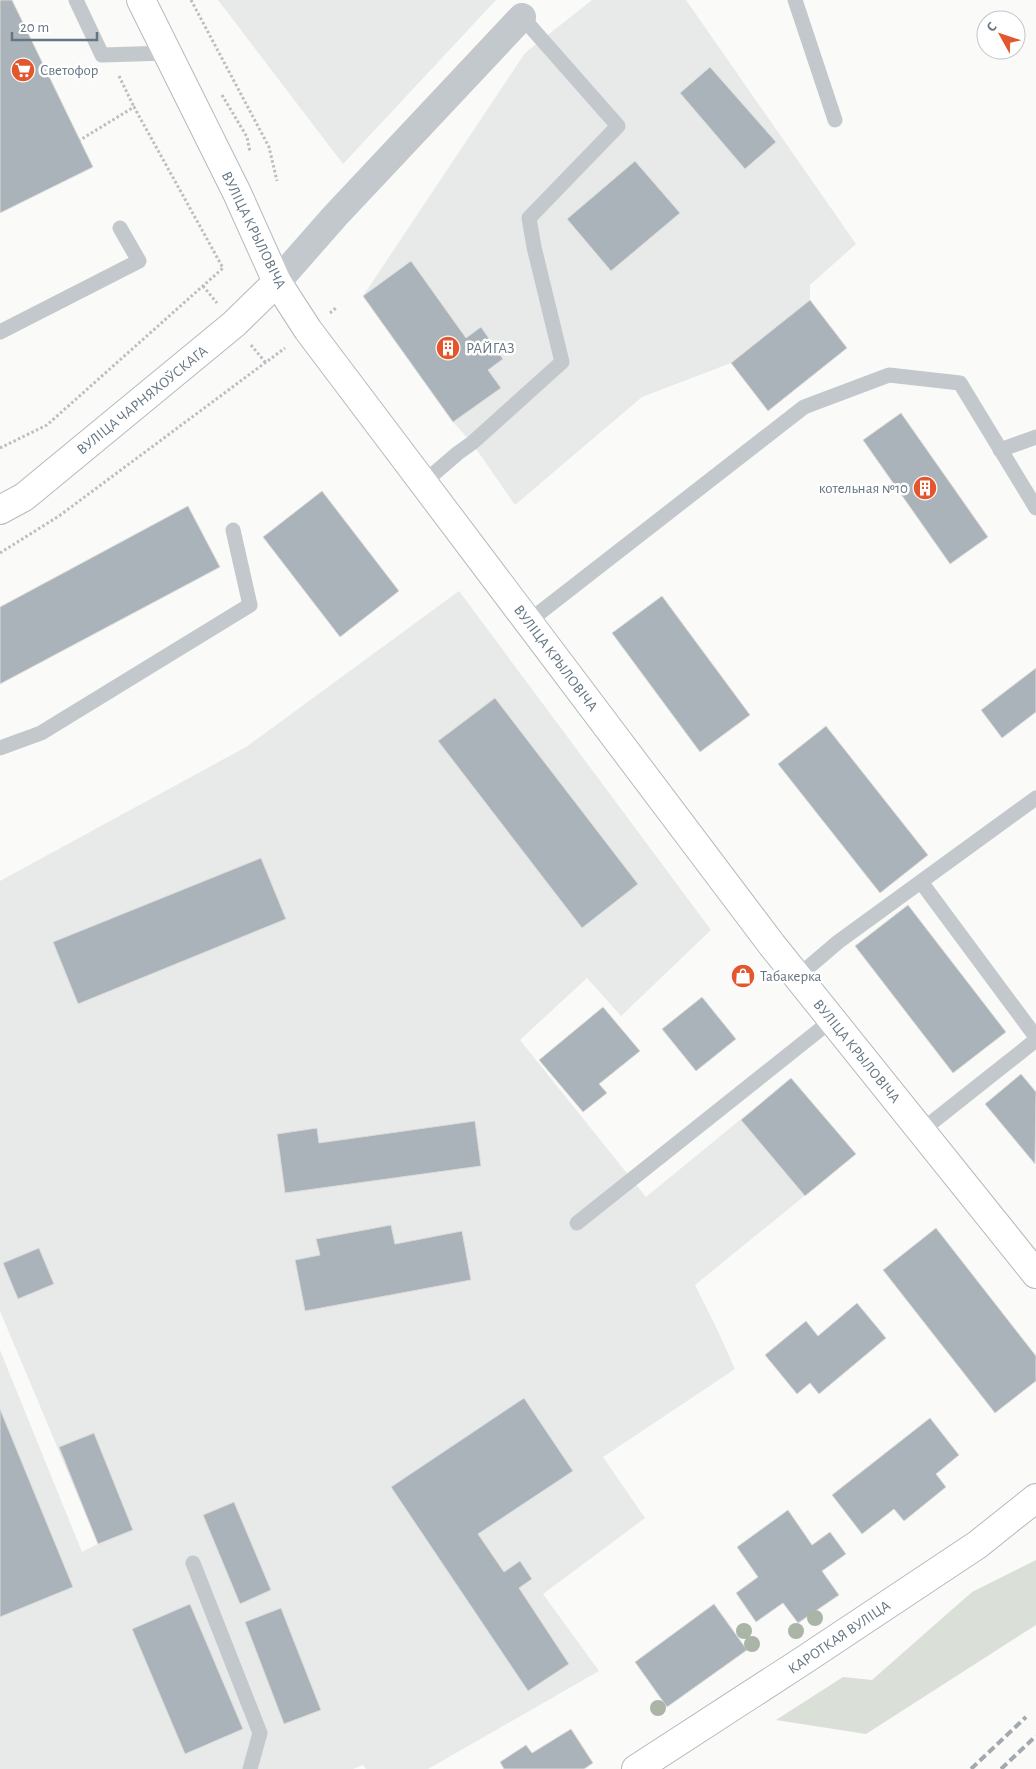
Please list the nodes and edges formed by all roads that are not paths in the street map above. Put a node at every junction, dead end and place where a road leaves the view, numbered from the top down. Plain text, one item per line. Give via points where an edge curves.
1 (76, 0) edge
2 (141, 0) edge
3 (795, 0) edge
4 (522, 17) joint
5 (168, 53) junction
6 (835, 120) dead end
7 (120, 228) dead end
8 (277, 282) junction
9 (0, 332) edge
10 (1036, 437) edge
11 (1000, 450) junction
12 (423, 483) junction
13 (1036, 508) edge
14 (0, 510) edge
15 (233, 530) dead end
16 (528, 621) junction
17 (0, 748) edge
18 (1036, 798) edge
19 (922, 882) junction
20 (797, 977) junction
21 (832, 1020) junction
22 (1036, 1039) edge
23 (921, 1130) junction
24 (577, 1223) dead end
25 (1036, 1274) edge
26 (1036, 1498) edge
27 (193, 1563) dead end
28 (250, 1769) edge
29 (636, 1769) edge

1 - 5 lane via 102,55
2 - 5 main road, ВУЛІЦА КРЫЛОВІЧА
3 - 6 lane
4 - 8 street
4 - 12 lane via 618,126 529,218 562,362
5 - 8 main road, ВУЛІЦА КРЫЛОВІЧА
7 - 9 lane via 139,261
8 - 12 main road, ВУЛІЦА КРЫЛОВІЧА via 308,330
8 - 14 main road, ВУЛІЦА ЧАРНЯХОЎСКАГА via 234,324 24,497
10 - 11 lane
11 - 13 lane
11 - 16 lane via 960,383 889,375 804,407
12 - 16 main road, ВУЛІЦА КРЫЛОВІЧА
15 - 17 lane via 250,605 41,733
16 - 20 main road, ВУЛІЦА КРЫЛОВІЧА
18 - 19 lane
19 - 20 lane via 838,942
19 - 22 lane
20 - 21 main road, ВУЛІЦА КРЫЛОВІЧА
21 - 23 main road, ВУЛІЦА КРЫЛОВІЧА
21 - 24 lane
22 - 23 lane
23 - 25 main road, ВУЛІЦА КРЫЛОВІЧА
26 - 29 main road, КАРОТКАЯ ВУЛІЦА via 977,1545
27 - 28 lane via 260,1733

